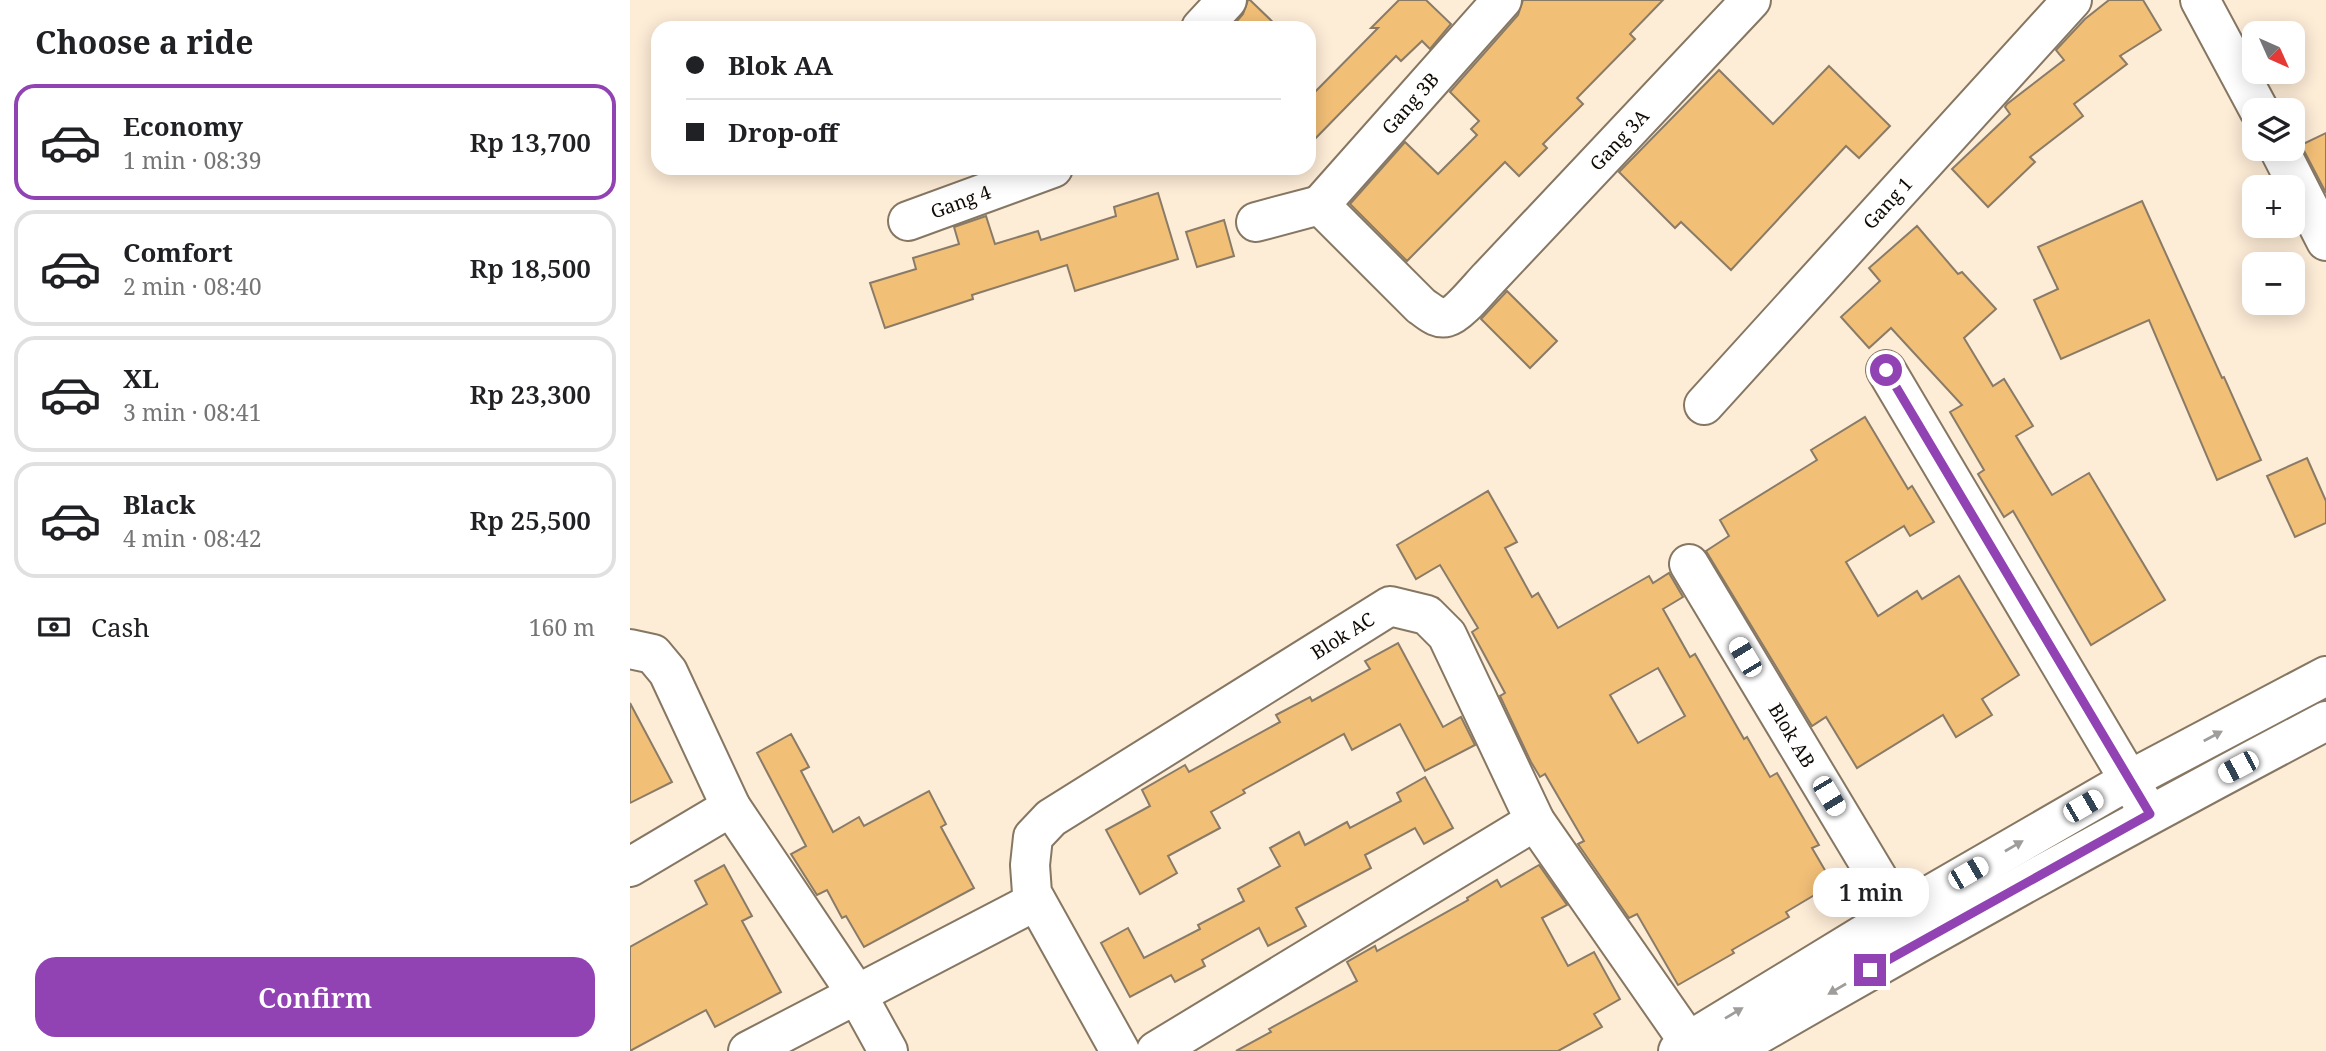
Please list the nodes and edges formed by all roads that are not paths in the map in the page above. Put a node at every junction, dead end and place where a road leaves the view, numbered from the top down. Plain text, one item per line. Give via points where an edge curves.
1 (1227, 0) edge
2 (1502, 0) edge
3 (1751, 0) edge
4 (2072, 0) edge
5 (2200, 0) edge
6 (1208, 21) edge
7 (2253, 98) edge
8 (2285, 161) edge
9 (1034, 175) edge
10 (1320, 205) junction
11 (908, 221) dead end
12 (1256, 222) dead end
13 (2326, 241) edge
14 (1886, 370) dead end
15 (1704, 405) dead end
16 (1689, 564) dead end
17 (630, 649) edge
18 (2326, 676) edge
19 (2326, 721) edge
20 (2129, 780) junction
21 (731, 807) junction
22 (2150, 814) junction
23 (1535, 821) junction
24 (630, 867) edge
25 (1036, 901) junction
26 (1908, 928) junction
27 (856, 993) junction
28 (1687, 1048) edge
29 (748, 1051) edge
30 (888, 1051) edge
31 (1120, 1051) edge
32 (1156, 1051) edge
33 (1730, 1051) edge

1 - 6 street
2 - 10 street, Gang 3B
3 - 10 street, Gang 3A via 1447,317 1433,315
4 - 15 street, Gang 1
5 - 7 street
8 - 13 street
9 - 11 street, Gang 4
10 - 12 street
14 - 20 street
16 - 26 street, Blok AB
17 - 21 street via 653,654 668,672
20 -> 18 street
19 - 22 street
20 - 22 street
26 -> 20 street
21 - 24 street
21 - 27 street
22 - 26 street
23 - 25 street, Blok AC via 1447,635 1427,615 1390,606 1051,818 1033,837 1031,884
23 - 28 street, Blok AC
23 - 32 street
25 - 27 street
25 - 31 street, Blok AC
28 -> 26 street
26 -> 33 street
27 - 29 street
27 - 30 street

